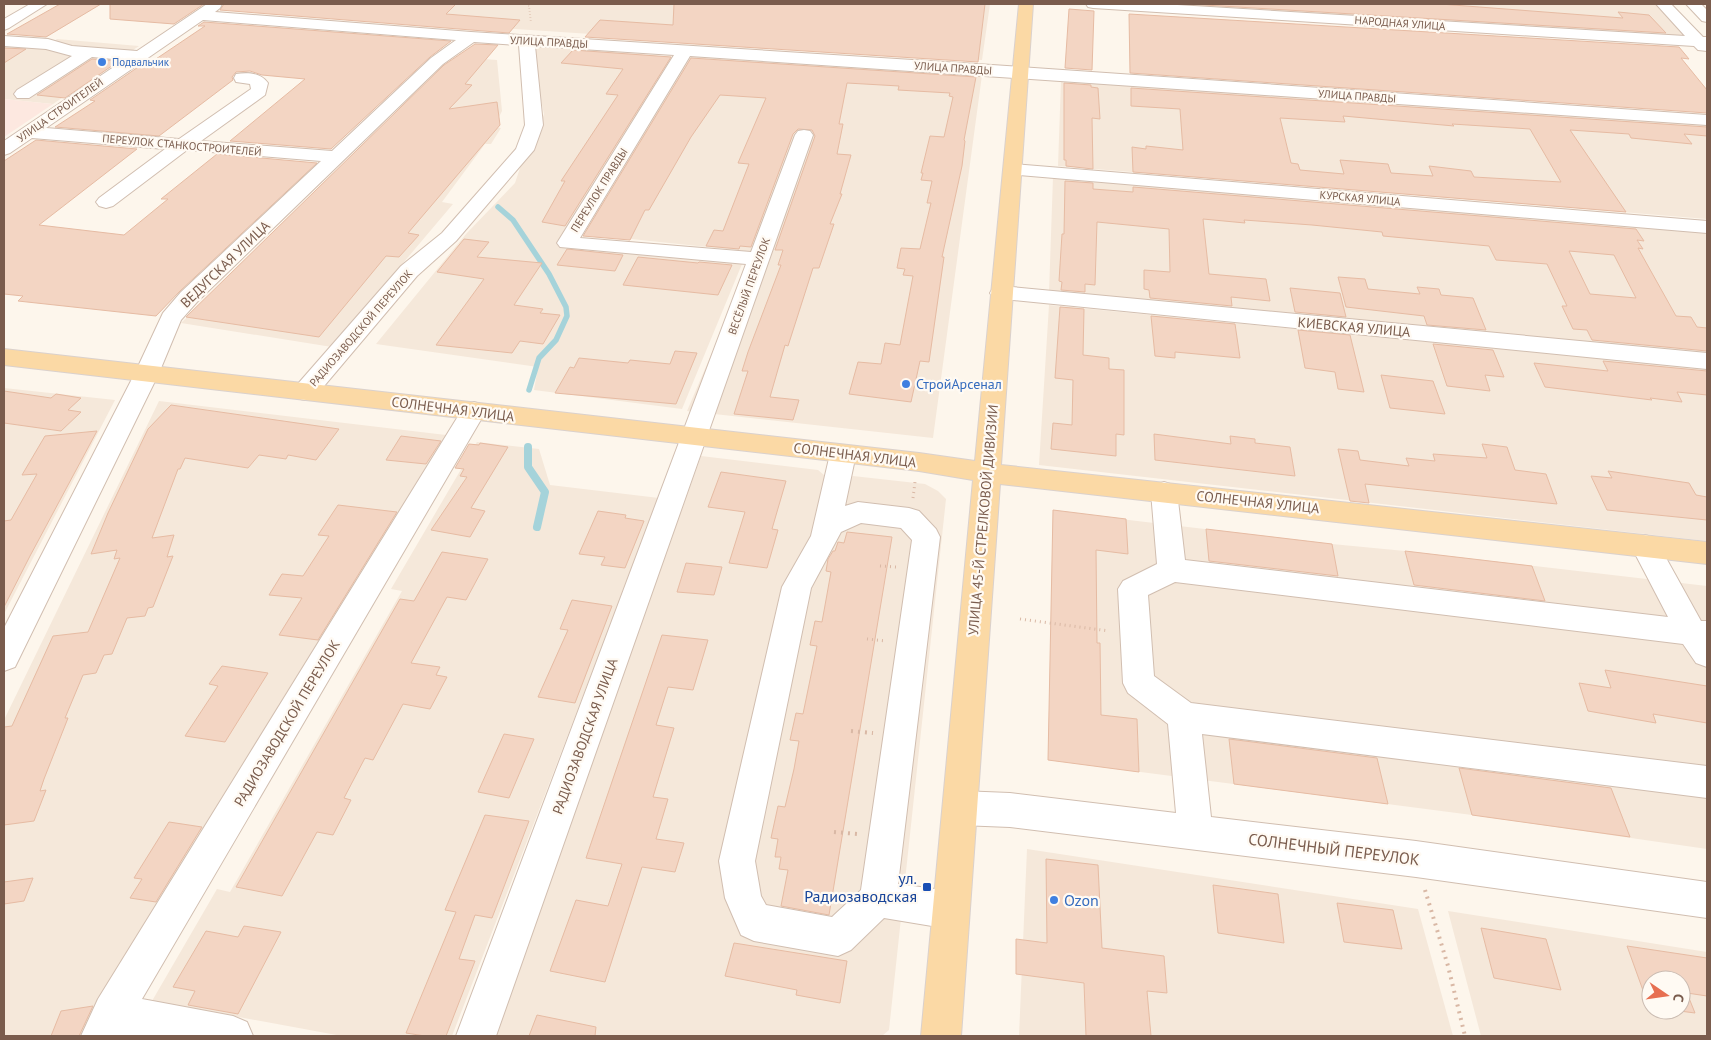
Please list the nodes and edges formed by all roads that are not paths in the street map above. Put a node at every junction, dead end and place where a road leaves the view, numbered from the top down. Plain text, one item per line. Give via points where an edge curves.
1 (13, 4) edge
2 (40, 4) edge
3 (216, 4) edge
4 (1026, 4) edge
5 (1093, 4) edge
6 (1663, 4) edge
7 (1693, 4) edge
8 (4, 9) edge
9 (199, 15) junction
10 (1707, 18) edge
11 (4, 25) edge
12 (471, 37) junction
13 (527, 40) junction
14 (4, 41) edge
15 (1704, 44) edge
16 (686, 50) junction
17 (88, 53) junction
18 (138, 56) junction
19 (1020, 72) junction
20 (242, 78) dead end
21 (23, 94) dead end
22 (1707, 120) edge
23 (28, 132) junction
24 (804, 135) dead end
25 (183, 145) junction
26 (4, 149) edge
27 (336, 158) junction
28 (1013, 170) junction
29 (106, 202) dead end
30 (1707, 227) edge
31 (759, 259) junction
32 (1001, 293) junction
33 (4, 357) edge
34 (1707, 361) edge
35 (147, 373) junction
36 (306, 392) junction
37 (474, 411) junction
38 (693, 436) junction
39 (843, 454) junction
40 (987, 473) junction
41 (1164, 492) junction
42 (824, 539) junction
43 (1645, 546) junction
44 (1707, 553) edge
45 (1172, 570) junction
46 (1702, 640) edge
47 (4, 658) edge
48 (1184, 717) junction
49 (1707, 782) edge
50 (960, 808) junction
51 (1195, 832) junction
52 (878, 899) junction
53 (1707, 900) edge
54 (950, 910) junction
55 (106, 1025) edge
56 (233, 1036) edge
57 (476, 1036) edge
58 (941, 1036) edge

1 - 8 street
2 - 11 street
3 - 9 street, УЛИЦА СТРОИТЕЛЕЙ
4 - 19 main road, УЛИЦА 45-Й СТРЕЛКОВОЙ ДИВИЗИИ
5 - 15 street, НАРОДНАЯ УЛИЦА
6 - 15 street
7 - 10 street
9 - 12 street, УЛИЦА ПРАВДЫ
9 - 18 street, УЛИЦА СТРОИТЕЛЕЙ
12 - 13 street, УЛИЦА ПРАВДЫ
12 - 27 street, ВЕДУГСКАЯ УЛИЦА via 437,61
13 - 16 street, УЛИЦА ПРАВДЫ
13 - 36 street, РАДИОЗАВОДСКОЙ ПЕРЕУЛОК via 534,125 525,150 449,237 409,271
14 - 17 street via 48,44
16 - 19 street, УЛИЦА ПРАВДЫ
16 - 31 street, ПЕРЕУЛОК ПРАВДЫ via 567,243
17 - 18 street
17 - 21 street
18 - 23 street, УЛИЦА СТРОИТЕЛЕЙ
19 - 22 street, УЛИЦА ПРАВДЫ
19 - 28 main road, УЛИЦА 45-Й СТРЕЛКОВОЙ ДИВИЗИИ
20 - 25 street via 254,79 260,84 259,91
23 - 25 street, ПЕРЕУЛОК СТАНКОСТРОИТЕЛЕЙ
23 - 26 street, УЛИЦА СТРОИТЕЛЕЙ
24 - 31 street, ВЕСЁЛЫЙ ПЕРЕУЛОК
25 - 27 street, ПЕРЕУЛОК СТАНКОСТРОИТЕЛЕЙ
25 - 29 street
27 - 35 street, ВЕДУГСКАЯ УЛИЦА via 171,318
28 - 30 street, КУРСКАЯ УЛИЦА
28 - 32 main road, УЛИЦА 45-Й СТРЕЛКОВОЙ ДИВИЗИИ
31 - 38 street, ВЕСЁЛЫЙ ПЕРЕУЛОК
32 - 34 street, КИЕВСКАЯ УЛИЦА
32 - 40 main road, УЛИЦА 45-Й СТРЕЛКОВОЙ ДИВИЗИИ
33 - 35 main road, СОЛНЕЧНАЯ УЛИЦА
35 - 36 main road, СОЛНЕЧНАЯ УЛИЦА
35 - 47 street, ВЕДУГСКАЯ УЛИЦА
36 - 37 main road, СОЛНЕЧНАЯ УЛИЦА
37 - 38 main road, СОЛНЕЧНАЯ УЛИЦА
37 - 55 street, РАДИОЗАВОДСКОЙ ПЕРЕУЛОК
38 - 39 main road, СОЛНЕЧНАЯ УЛИЦА
38 - 57 street, РАДИОЗАВОДСКАЯ УЛИЦА
39 - 40 main road, СОЛНЕЧНАЯ УЛИЦА
39 - 42 street
40 - 41 main road, СОЛНЕЧНАЯ УЛИЦА
40 - 50 main road, УЛИЦА 45-Й СТРЕЛКОВОЙ ДИВИЗИИ
41 - 43 main road, СОЛНЕЧНАЯ УЛИЦА
41 - 45 street
42 - 52 street via 831,525 858,512 909,518 926,537
42 - 52 street via 797,587 737,861 738,870 743,898 754,922 838,937
43 - 44 main road, СОЛНЕЧНАЯ УЛИЦА
43 - 46 street
45 - 46 street
45 - 48 street via 1133,589 1139,683
48 - 49 street
48 - 51 street
50 - 51 street, СОЛНЕЧНЫЙ ПЕРЕУЛОК via 1010,810
50 - 54 main road, УЛИЦА 45-Й СТРЕЛКОВОЙ ДИВИЗИИ
51 - 53 street, СОЛНЕЧНЫЙ ПЕРЕУЛОК
52 - 54 street
54 - 58 main road, УЛИЦА 45-Й СТРЕЛКОВОЙ ДИВИЗИИ
55 - 56 street

